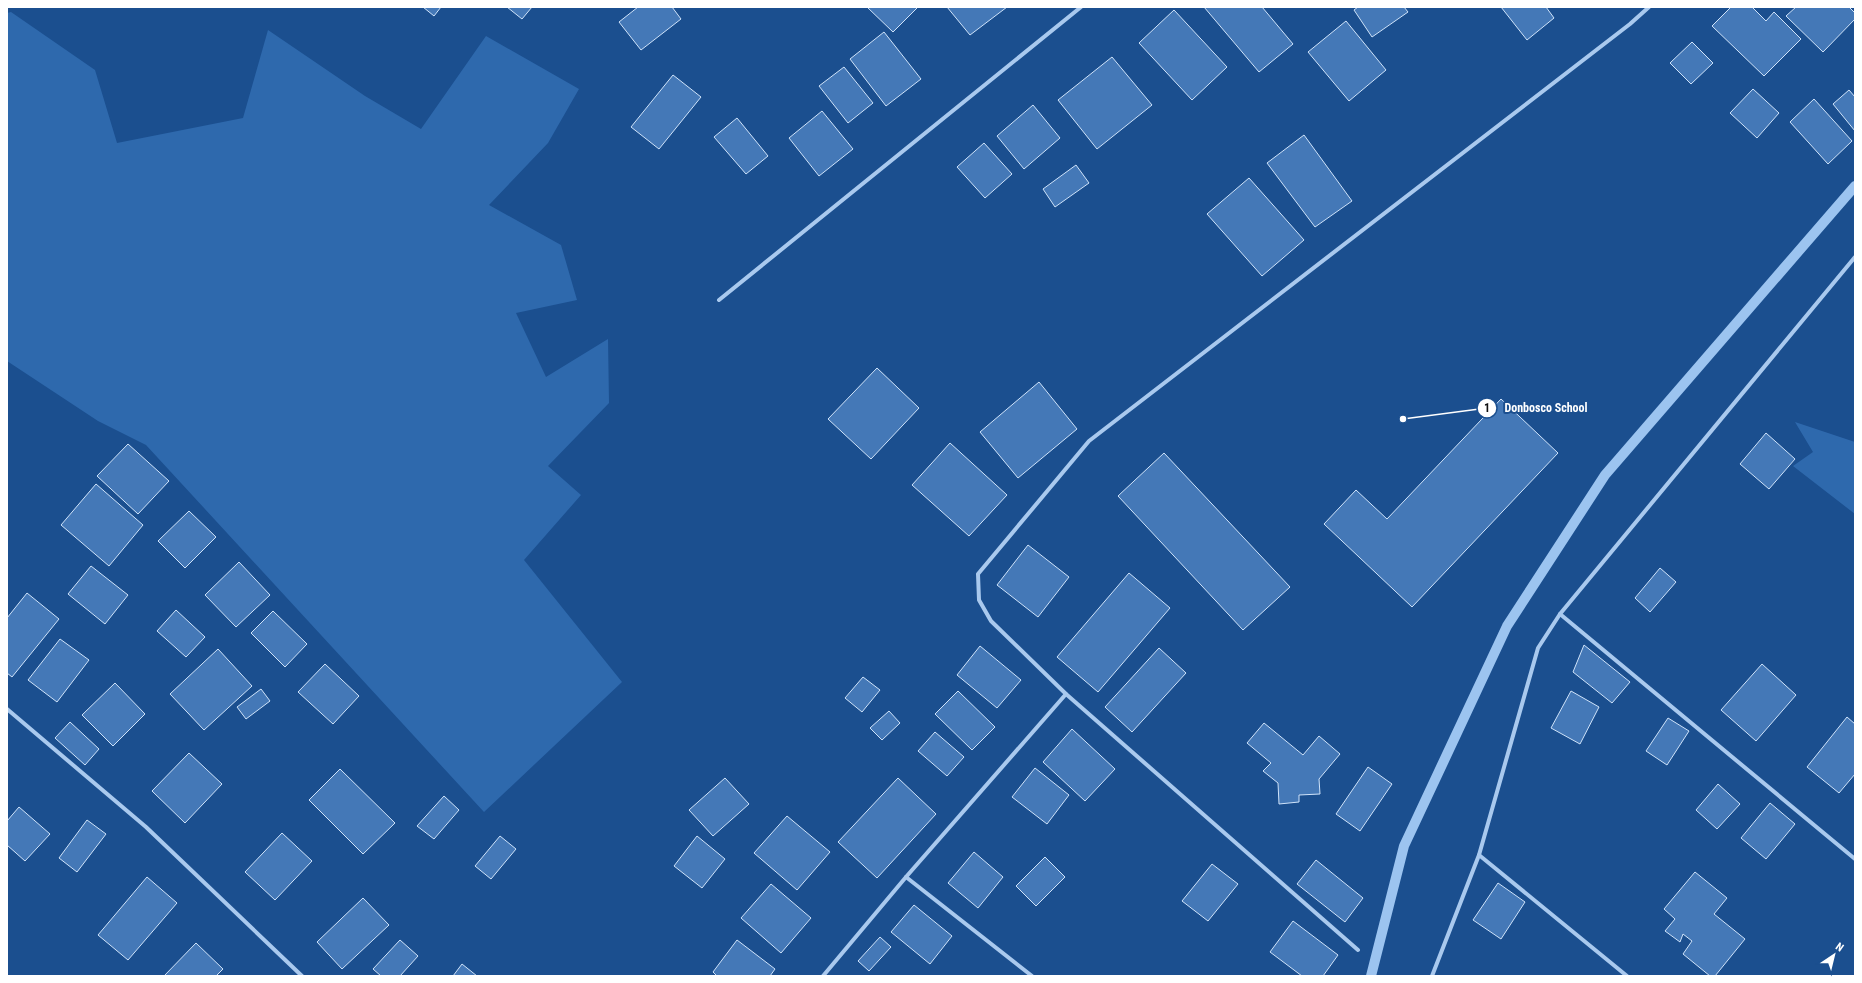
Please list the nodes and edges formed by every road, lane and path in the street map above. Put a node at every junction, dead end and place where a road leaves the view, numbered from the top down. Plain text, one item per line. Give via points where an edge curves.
1 (1081, 7) edge
2 (1649, 7) edge
3 (1855, 257) edge
4 (719, 300) dead end
5 (1560, 614) junction
6 (1066, 694) junction
7 (7, 709) edge
8 (1479, 855) junction
9 (1855, 859) edge
10 (906, 877) junction
11 (1358, 950) dead end
12 (302, 976) edge
13 (823, 976) edge
14 (1032, 976) edge
15 (1432, 976) edge
16 (1627, 976) edge

1 - 4 street
2 - 6 street via 1084,447 978,574 979,600 991,622
3 - 5 street
5 - 8 street via 1538,648
5 - 9 street
6 - 10 street
6 - 11 street
7 - 12 street via 146,827
8 - 15 street
8 - 16 street
10 - 13 street
10 - 14 street

